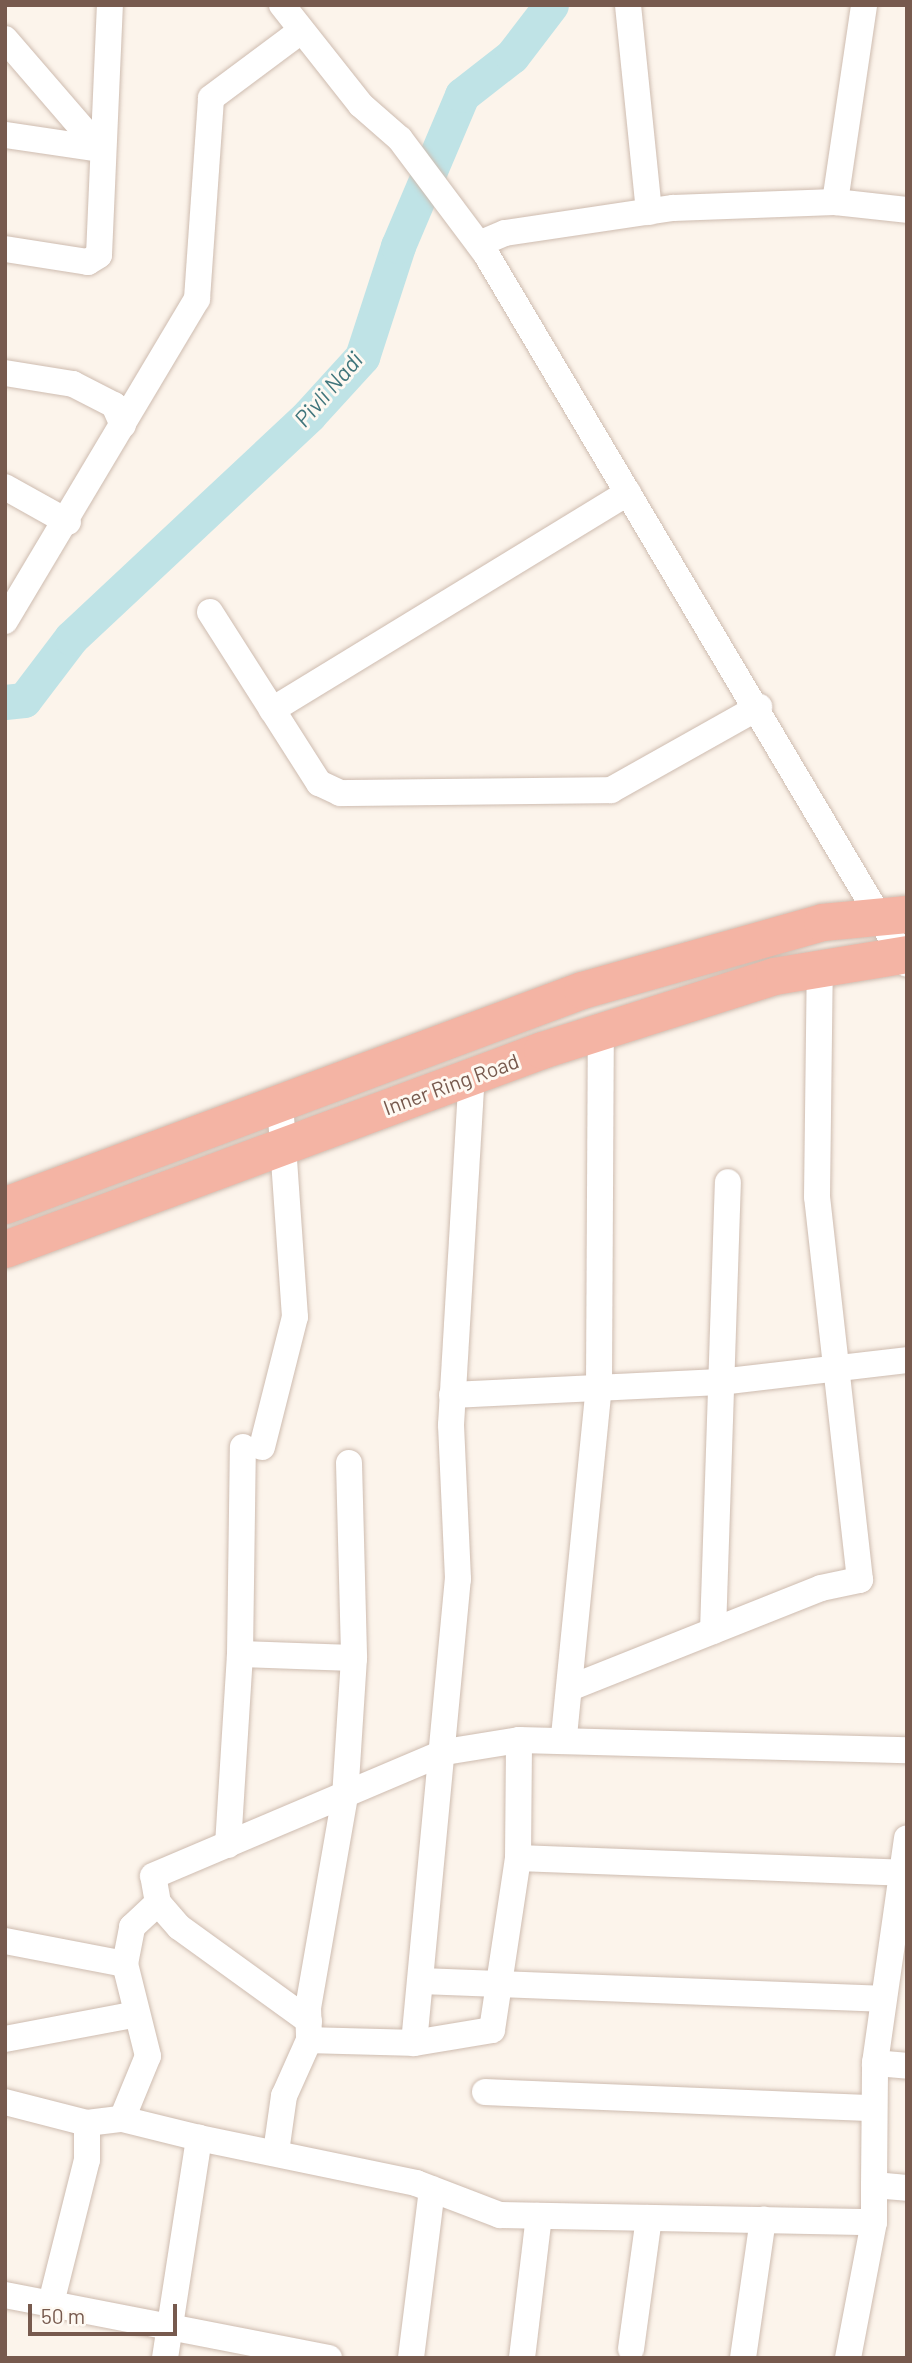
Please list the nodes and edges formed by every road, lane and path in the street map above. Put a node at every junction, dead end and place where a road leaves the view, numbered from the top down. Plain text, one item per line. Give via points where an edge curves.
1 (110, 5) edge
2 (282, 5) edge
3 (628, 5) edge
4 (864, 5) edge
5 (301, 31) junction
6 (5, 39) edge
7 (5, 135) edge
8 (100, 149) junction
9 (835, 202) junction
10 (907, 210) edge
11 (649, 212) junction
12 (479, 244) junction
13 (5, 250) edge
14 (5, 373) edge
15 (123, 413) junction
16 (5, 487) edge
17 (628, 493) junction
18 (68, 523) junction
19 (210, 612) dead end
20 (5, 621) edge
21 (759, 707) junction
22 (272, 710) junction
23 (891, 914) edge
24 (905, 958) edge
25 (820, 966) junction
26 (601, 1031) junction
27 (472, 1076) junction
28 (280, 1103) junction
29 (285, 1145) junction
30 (728, 1181) dead end
31 (5, 1205) edge
32 (5, 1249) edge
33 (907, 1360) edge
34 (835, 1370) junction
35 (720, 1382) junction
36 (599, 1384) junction
37 (452, 1395) junction
38 (349, 1463) dead end
39 (713, 1631) junction
40 (240, 1654) junction
41 (354, 1658) junction
42 (570, 1688) junction
43 (565, 1736) junction
44 (519, 1740) junction
45 (907, 1750) edge
46 (445, 1752) junction
47 (345, 1796) junction
48 (907, 1838) edge
49 (228, 1845) junction
50 (518, 1858) junction
51 (903, 1873) junction
52 (158, 1903) junction
53 (5, 1941) edge
54 (125, 1964) junction
55 (421, 1981) junction
56 (500, 1983) junction
57 (881, 1999) junction
58 (137, 2014) junction
59 (309, 2031) junction
60 (5, 2039) edge
61 (414, 2043) junction
62 (875, 2063) junction
63 (907, 2066) edge
64 (485, 2092) dead end
65 (5, 2102) edge
66 (873, 2108) junction
67 (122, 2119) junction
68 (87, 2123) junction
69 (200, 2138) junction
70 (276, 2152) junction
71 (874, 2185) junction
72 (907, 2188) edge
73 (432, 2189) junction
74 (539, 2216) junction
75 (649, 2218) junction
76 (763, 2219) junction
77 (874, 2222) junction
78 (5, 2295) edge
79 (51, 2304) junction
80 (172, 2327) junction
81 (631, 2349) dead end
82 (165, 2358) edge
83 (329, 2358) edge
84 (411, 2358) edge
85 (522, 2358) edge
86 (743, 2358) edge
87 (848, 2358) edge

1 - 8 street via 113,36
2 - 5 street
3 - 11 street
4 - 9 street
5 - 12 street via 361,105 400,139
5 - 15 street via 211,97 197,299
6 - 8 street
7 - 8 street
8 - 13 street via 99,255 88,262
9 - 10 street
9 - 11 street
11 - 12 street via 505,233
12 - 17 street
14 - 15 street via 73,384
15 - 18 street
16 - 18 street
17 - 21 street
17 - 22 street
18 - 20 street
19 - 22 street
21 - 22 street via 611,790 341,793 319,783
21 - 23 street
23 - 24 street
23 - 28 highway, Inner Ring Road via 822,922 582,990
24 - 25 highway, Inner Ring Road
25 - 26 highway, Inner Ring Road
25 - 34 street via 817,1197
26 - 27 highway, Inner Ring Road
26 - 36 street
27 - 29 highway, Inner Ring Road
27 - 37 street
28 - 29 street
28 - 31 highway, Inner Ring Road
29 - 32 highway, Inner Ring Road
29 - 40 street via 295,1317 252,1447
30 - 35 street
33 - 34 street
34 - 35 street
34 - 39 street via 859,1580 821,1588
35 - 36 street
35 - 39 street
36 - 37 street
36 - 42 street
37 - 46 street via 458,1579
38 - 41 street
39 - 42 street
40 - 41 street
40 - 49 street
41 - 47 street
42 - 43 street
43 - 44 street
43 - 45 street
44 - 46 street
44 - 50 street
46 - 47 street
46 - 55 street
47 - 49 street
47 - 59 street
48 - 51 street
49 - 52 street via 153,1876
50 - 51 street
50 - 56 street
51 - 57 street
52 - 54 street via 132,1927
52 - 59 street via 179,1927
53 - 54 street
54 - 58 street
55 - 56 street
55 - 61 street
56 - 57 street
56 - 61 street via 488,2033
57 - 62 street
58 - 60 street
58 - 67 street via 148,2056
59 - 61 street
59 - 70 street via 284,2096
62 - 63 street
62 - 66 street
64 - 66 street
65 - 68 street
66 - 71 street
67 - 68 street
67 - 69 street
68 - 79 street via 87,2160
69 - 70 street
69 - 80 street
70 - 73 street
71 - 72 street
71 - 77 street
73 - 74 street via 500,2215
73 - 84 street
74 - 75 street
74 - 85 street
75 - 76 street
75 - 81 street
76 - 77 street
76 - 86 street
77 - 87 street
78 - 79 street
79 - 80 street
80 - 82 street
80 - 83 street

